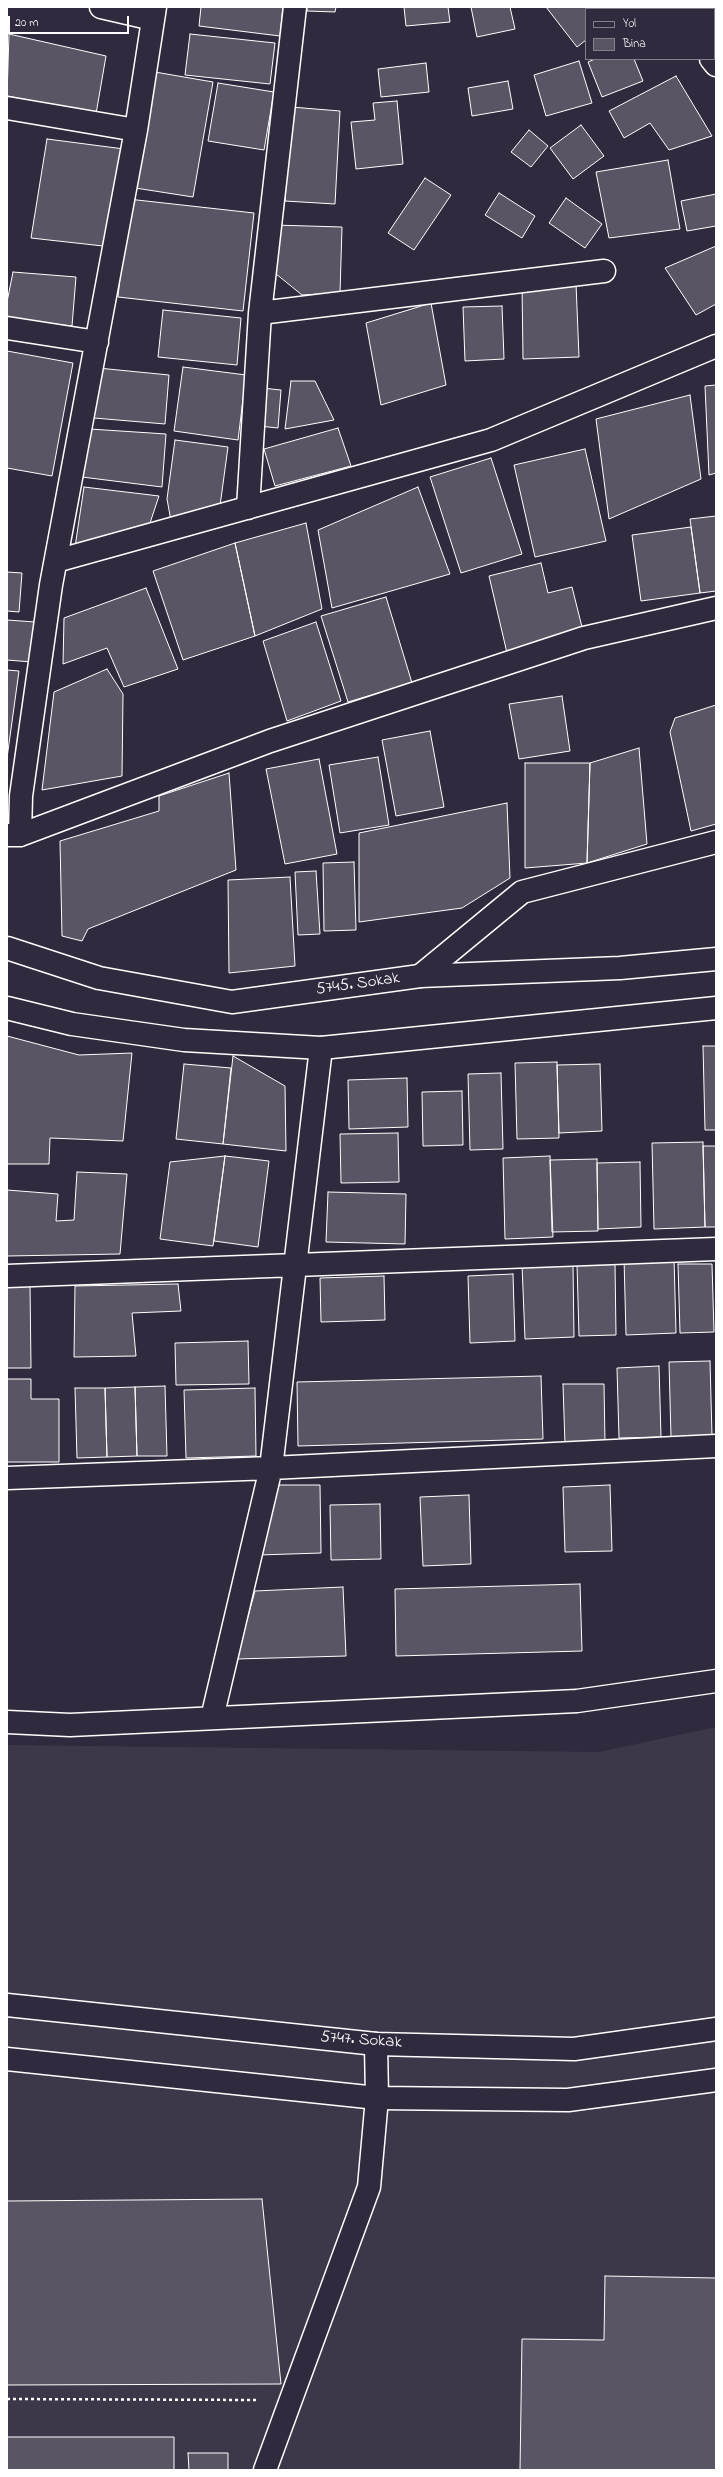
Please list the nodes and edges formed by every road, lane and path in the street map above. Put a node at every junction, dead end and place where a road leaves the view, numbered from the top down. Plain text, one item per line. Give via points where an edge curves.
1 (100, 7) edge
2 (296, 7) edge
3 (154, 13) edge
4 (7, 108) edge
5 (136, 130) junction
6 (604, 271) dead end
7 (260, 313) junction
8 (7, 328) edge
9 (97, 342) junction
10 (716, 346) edge
11 (248, 508) junction
12 (56, 561) junction
13 (716, 608) edge
14 (13, 835) edge
15 (716, 842) edge
16 (7, 948) edge
17 (716, 959) edge
18 (420, 976) junction
19 (7, 1008) edge
20 (716, 1008) edge
21 (321, 1048) junction
22 (716, 1249) edge
23 (296, 1265) junction
24 (7, 1276) edge
25 (716, 1446) edge
26 (271, 1468) junction
27 (7, 1478) edge
28 (716, 1681) edge
29 (212, 1718) junction
30 (7, 1722) edge
31 (7, 2005) edge
32 (716, 2029) edge
33 (376, 2044) junction
34 (7, 2058) edge
35 (716, 2080) edge
36 (377, 2098) junction
37 (7, 2398) edge
38 (258, 2400) dead end
39 (265, 2470) edge

1 - 3 street
2 - 7 street
3 - 5 street
4 - 5 street
5 - 9 street
6 - 7 street
7 - 11 street
8 - 9 street
9 - 12 street
10 - 11 street via 491,440
11 - 12 street
12 - 14 street
13 - 14 street via 584,638 270,741
15 - 18 street via 522,892
16 - 18 street, 5745. Sokak via 99,978 232,1002
17 - 18 street, 5745. Sokak via 620,968
19 - 21 street via 72,1024 184,1040
20 - 21 street
21 - 23 street
22 - 23 street
23 - 24 street
23 - 26 street
25 - 26 street
26 - 27 street
26 - 29 street
28 - 29 street via 577,1701
29 - 30 street via 70,1725
31 - 33 street, 5747. Sokak
32 - 33 street, 5747. Sokak via 574,2049
33 - 36 street
34 - 36 street
35 - 36 street via 568,2100
36 - 39 street via 369,2187
37 - 38 path

